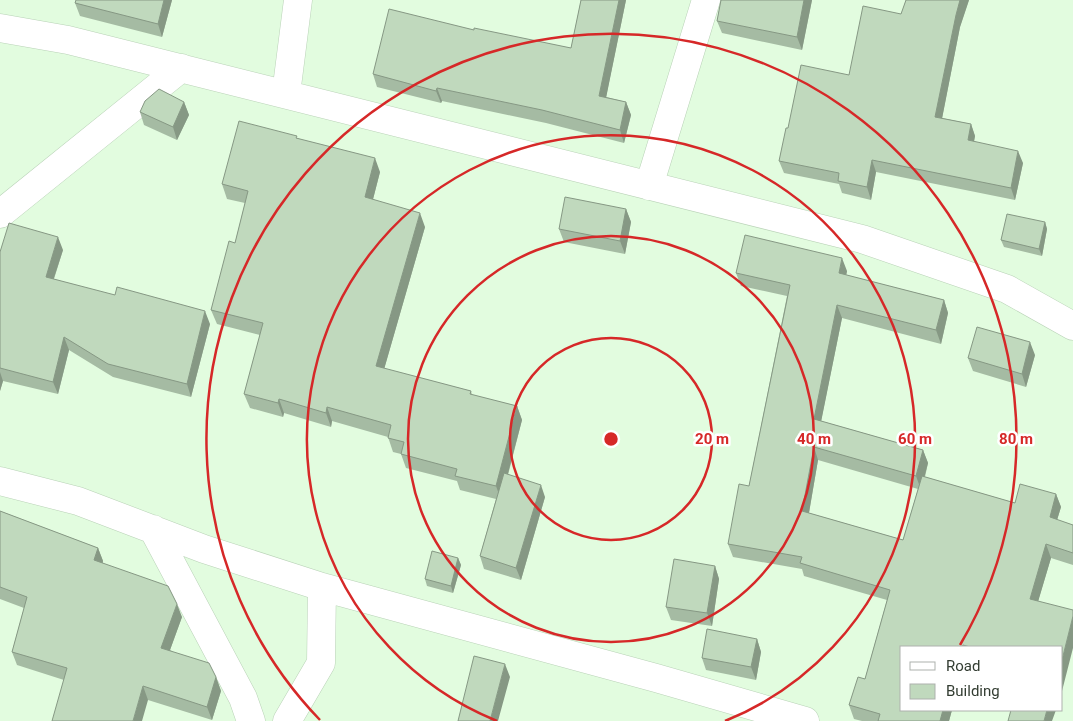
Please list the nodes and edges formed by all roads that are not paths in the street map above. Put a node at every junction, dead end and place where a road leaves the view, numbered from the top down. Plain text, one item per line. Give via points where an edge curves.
1 (298, 0) edge
2 (706, 0) edge
3 (0, 28) edge
4 (181, 68) junction
5 (286, 94) junction
6 (649, 186) junction
7 (0, 214) edge
8 (1073, 326) edge
9 (0, 481) edge
10 (153, 529) junction
11 (322, 587) junction
12 (250, 721) edge
13 (287, 721) edge
14 (805, 721) edge

1 - 5 street
2 - 6 street
3 - 4 street via 68,40
4 - 5 street
4 - 7 street
5 - 6 street
6 - 8 street via 862,239 1007,289
9 - 10 street via 78,501
10 - 11 street
10 - 12 street via 243,698
11 - 13 street via 321,663
11 - 14 street

